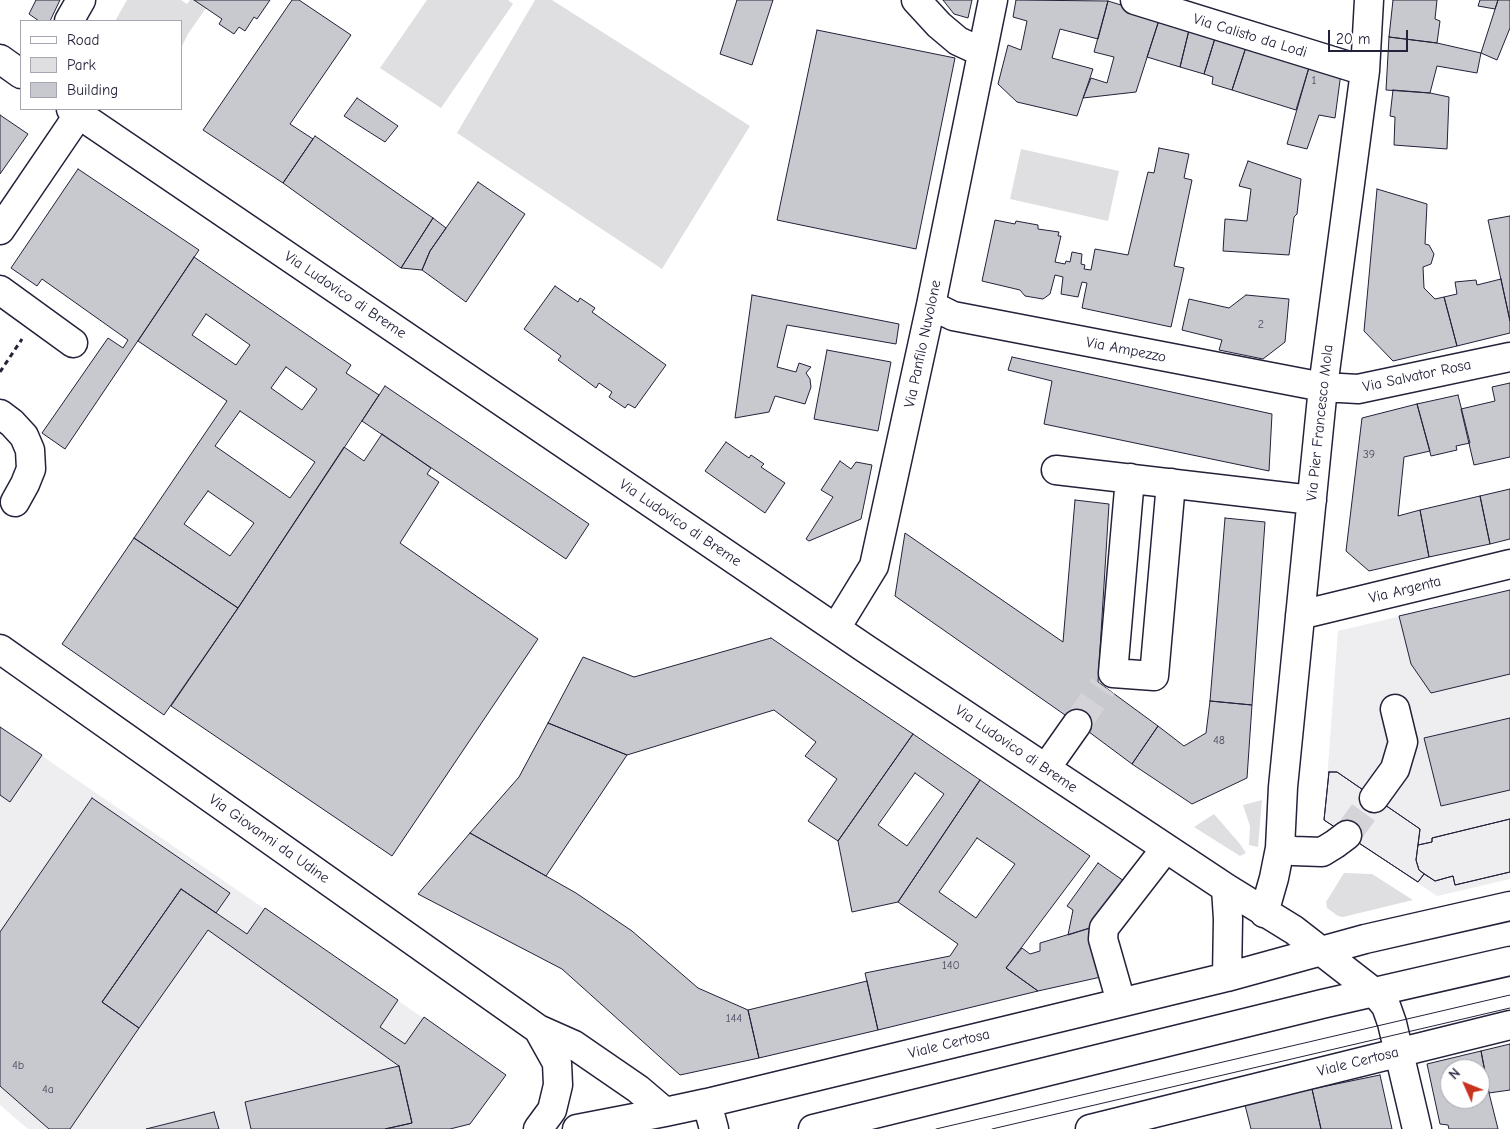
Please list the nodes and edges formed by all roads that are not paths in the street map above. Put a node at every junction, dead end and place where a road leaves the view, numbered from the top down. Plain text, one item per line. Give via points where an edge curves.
1 (81, 0) edge
2 (916, 0) edge
3 (993, 0) edge
4 (1135, 0) edge
5 (1369, 0) edge
6 (70, 20) edge
7 (983, 49) junction
8 (0, 59) edge
9 (1364, 71) junction
10 (20, 73) edge
11 (75, 112) edge
12 (0, 230) edge
13 (0, 290) edge
14 (931, 305) junction
15 (73, 343) dead end
16 (1510, 356) edge
17 (1323, 387) junction
18 (0, 414) edge
19 (1056, 470) dead end
20 (1130, 478) junction
21 (1171, 483) junction
22 (1312, 500) junction
23 (15, 502) dead end
24 (1510, 564) edge
25 (1300, 615) junction
26 (836, 628) junction
27 (0, 649) edge
28 (1395, 709) dead end
29 (1077, 724) tunnel mouth
30 (1046, 768) junction
31 (1374, 798) tunnel mouth
32 (1347, 835) tunnel mouth
33 (1166, 848) junction
34 (1280, 848) junction
35 (1226, 888) junction
36 (1510, 906) edge
37 (1264, 912) junction
38 (1319, 950) junction
39 (1510, 961) edge
40 (1227, 977) junction
41 (1375, 993) junction
42 (1121, 1002) junction
43 (1510, 1025) edge
44 (538, 1029) junction
45 (1399, 1052) junction
46 (707, 1102) junction
47 (665, 1112) junction
48 (538, 1129) edge
49 (578, 1129) edge
50 (714, 1129) edge
51 (813, 1129) edge
52 (1090, 1129) edge
53 (1417, 1129) edge

1 - 6 street
2 - 7 street via 958,41
3 - 7 street, Via Panfilo Nuvolone
4 - 9 street, Via Calisto da Lodi
5 - 9 street, Via Pier Francesco Mola
7 - 14 street, Via Panfilo Nuvolone
8 - 10 street
9 - 17 street, Via Pier Francesco Mola
11 - 12 street
11 - 26 street, Via Ludovico di Breme
13 - 15 street
14 - 17 street, Via Ampezzo via 953,316
14 - 26 street, Via Panfilo Nuvolone via 874,566
16 - 17 street, Via Salvator Rosa via 1358,389
17 - 22 street, Via Pier Francesco Mola
18 - 23 street via 24,436 30,450 30,469
19 - 20 street
20 - 21 street
20 - 21 street via 1108,680 1154,676
21 - 22 street
22 - 25 street, Via Pier Francesco Mola
24 - 25 street, Via Argenta
25 - 34 street, Via Pier Francesco Mola
26 - 30 street, Via Ludovico di Breme
27 - 44 street, Via Giovanni da Udine
28 - 31 street via 1403,742 1395,769
29 - 30 street
30 - 33 street, Via Ludovico di Breme
32 - 34 street via 1322,852
33 - 35 street, Via Ludovico di Breme
33 - 42 street via 1104,928 1102,939
34 - 37 street, Via Pier Francesco Mola
35 - 37 street, Via Ludovico di Breme
35 - 40 street
36 - 38 street, Viale Certosa
37 - 38 street, Via Ludovico di Breme
38 - 40 street, Viale Certosa
38 - 41 street
39 - 41 street
40 - 42 street, Viale Certosa
41 - 45 street via 1390,1013
41 - 51 street
42 - 46 street, Viale Certosa
43 - 45 street, Viale Certosa
44 - 47 street, Via Giovanni da Udine via 574,1045 638,1089
44 - 48 street, Via Giovanni da Udine via 556,1063 558,1085 552,1110
45 - 52 street, Viale Certosa
45 - 53 street
46 - 47 street, Viale Certosa
46 - 50 street
47 - 49 street, Viale Certosa

